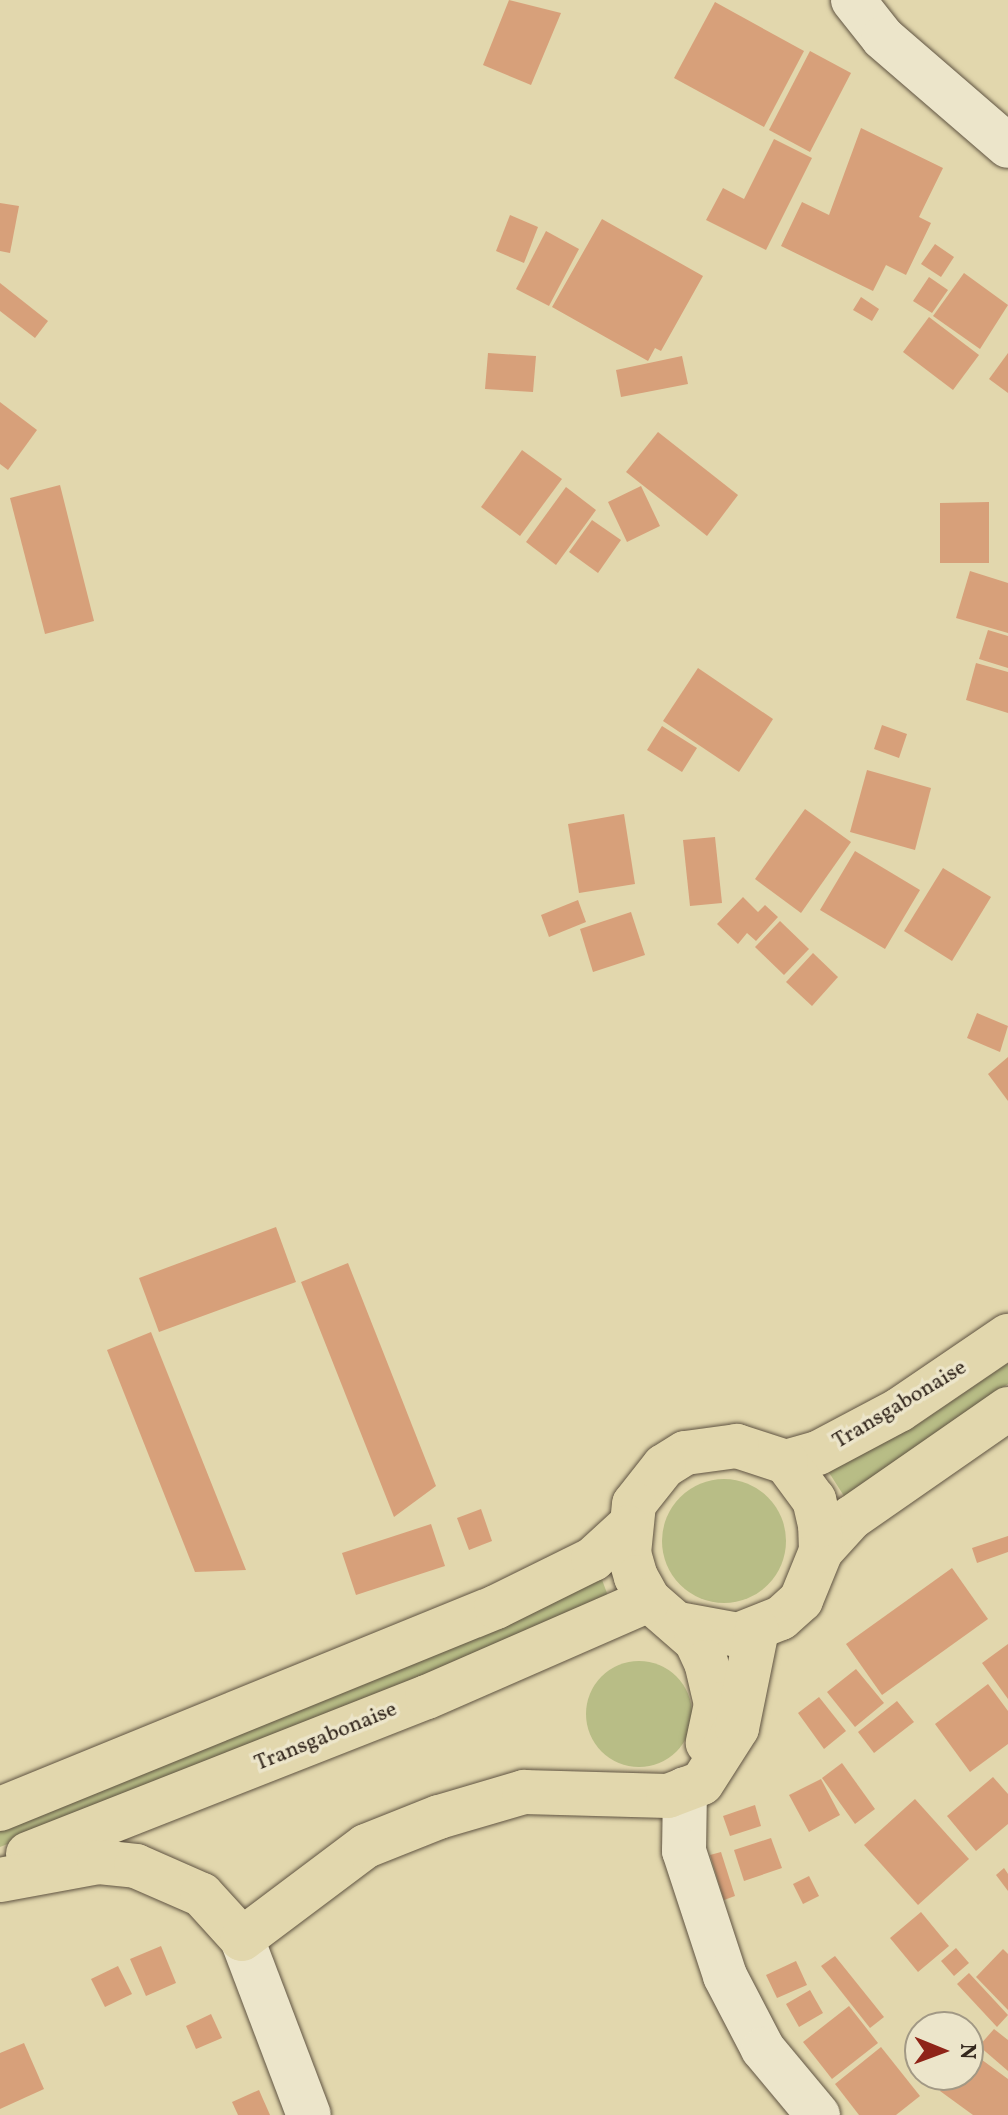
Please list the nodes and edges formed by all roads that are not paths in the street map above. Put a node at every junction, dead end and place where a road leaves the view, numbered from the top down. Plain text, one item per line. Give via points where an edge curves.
1 (853, 0) edge
2 (1008, 146) edge
3 (1008, 1336) edge
4 (1008, 1409) edge
5 (786, 1462) junction
6 (628, 1527) junction
7 (821, 1551) junction
8 (664, 1612) junction
9 (757, 1630) junction
10 (685, 1789) junction
11 (0, 1809) edge
12 (0, 1866) edge
13 (0, 1880) edge
14 (242, 1939) junction
15 (309, 2115) edge
16 (818, 2115) edge

1 - 2 street via 883,38
3 - 5 highway, Transgabonaise via 899,1410 818,1453
4 - 7 highway via 851,1518
5 - 6 highway via 737,1446 685,1453 647,1483
5 - 7 highway via 814,1500
6 - 8 highway via 632,1565
6 - 11 highway via 593,1559 524,1594
7 - 9 highway via 801,1600
8 - 9 highway via 717,1636
8 - 10 highway via 706,1662 716,1704 716,1725
8 - 12 highway, Transgabonaise via 427,1697
9 - 10 highway via 730,1746 714,1772
10 - 14 highway via 668,1796 524,1792 439,1817 366,1846
10 - 16 street via 684,1851 725,1976 763,2049
13 - 14 highway via 99,1862 136,1866 202,1895
14 - 15 street

